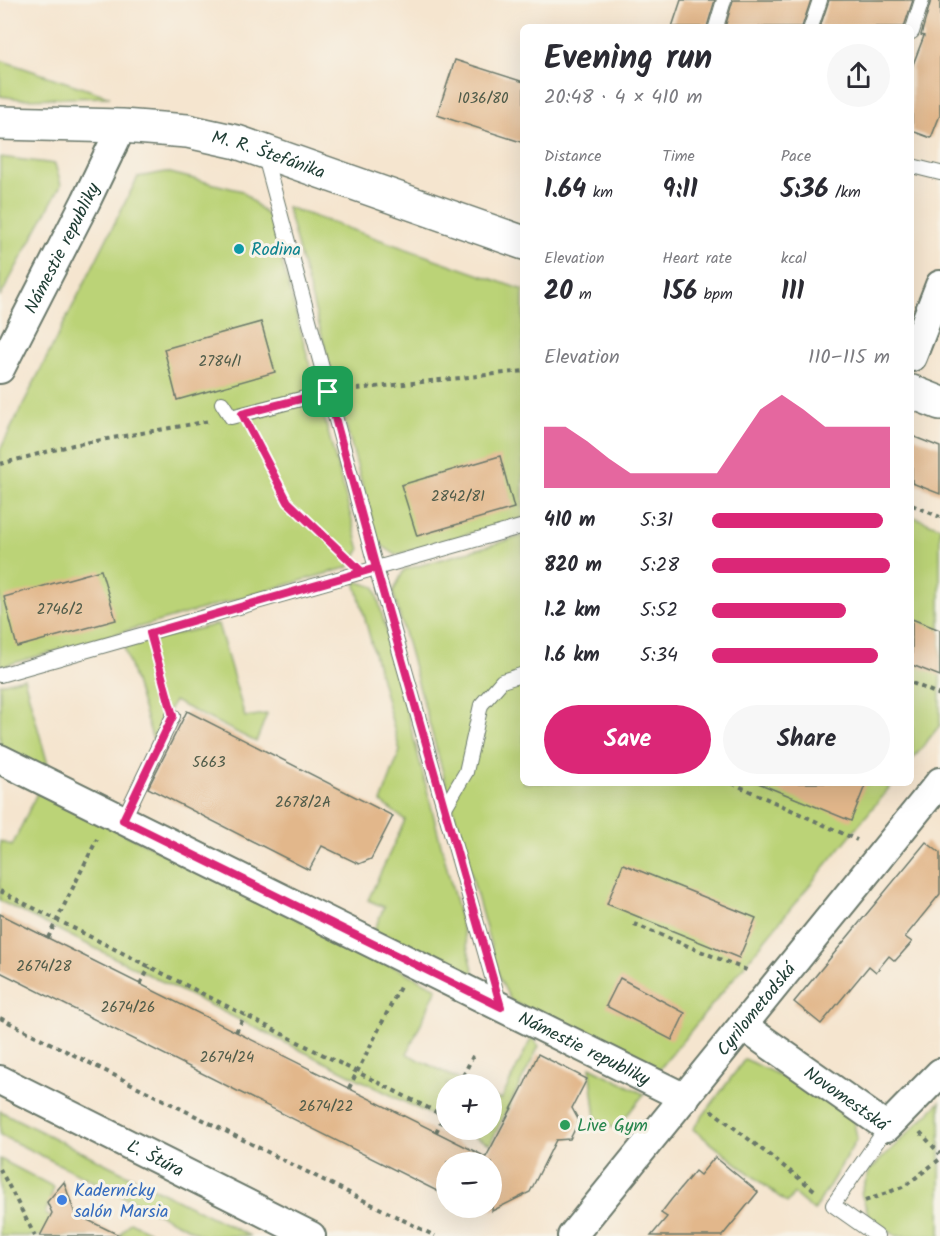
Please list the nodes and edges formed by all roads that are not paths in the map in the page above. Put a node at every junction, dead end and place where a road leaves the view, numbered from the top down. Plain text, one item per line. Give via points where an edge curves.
1 (724, 0) edge
2 (820, 0) edge
3 (922, 0) edge
4 (717, 24) edge
5 (812, 24) edge
6 (914, 26) edge
7 (0, 123) edge
8 (122, 126) junction
9 (264, 151) junction
10 (914, 166) edge
11 (940, 173) edge
12 (520, 242) edge
13 (940, 285) edge
14 (914, 352) edge
15 (0, 369) edge
16 (328, 392) junction
17 (914, 393) edge
18 (222, 403) dead end
19 (940, 403) edge
20 (520, 527) edge
21 (376, 568) junction
22 (520, 674) edge
23 (0, 675) edge
24 (173, 716) road end
25 (0, 759) edge
26 (940, 782) edge
27 (444, 809) junction
28 (116, 817) junction
29 (501, 1007) junction
30 (743, 1026) junction
31 (940, 1073) edge
32 (0, 1080) edge
33 (694, 1101) junction
34 (887, 1127) junction
35 (295, 1232) edge
36 (572, 1236) edge
37 (877, 1236) edge

1 - 4 lane
2 - 5 lane
3 - 6 lane
7 - 8 street, M. R. Štefánika
8 - 9 street, M. R. Štefánika via 188,131
8 - 15 street, Námestie republiky
9 - 12 street, M. R. Štefánika
9 - 16 lane
10 - 11 lane
13 - 14 street
16 - 18 lane via 236,416
16 - 21 lane
17 - 19 street
20 - 21 lane
21 - 23 lane
21 - 27 lane
22 - 27 lane via 502,681 481,705 466,772
24 - 28 lane
25 - 28 street, Námestie republiky
26 - 30 street, Cyrilometodská
27 - 29 lane
28 - 29 street, Námestie republiky
29 - 33 street, Námestie republiky
30 - 33 street, Cyrilometodská
30 - 34 street, Novomestská
31 - 34 street, Novomestská
32 - 35 street, Ľ. Štúra
33 - 36 street, Cyrilometodská
34 - 37 lane via 833,1205

